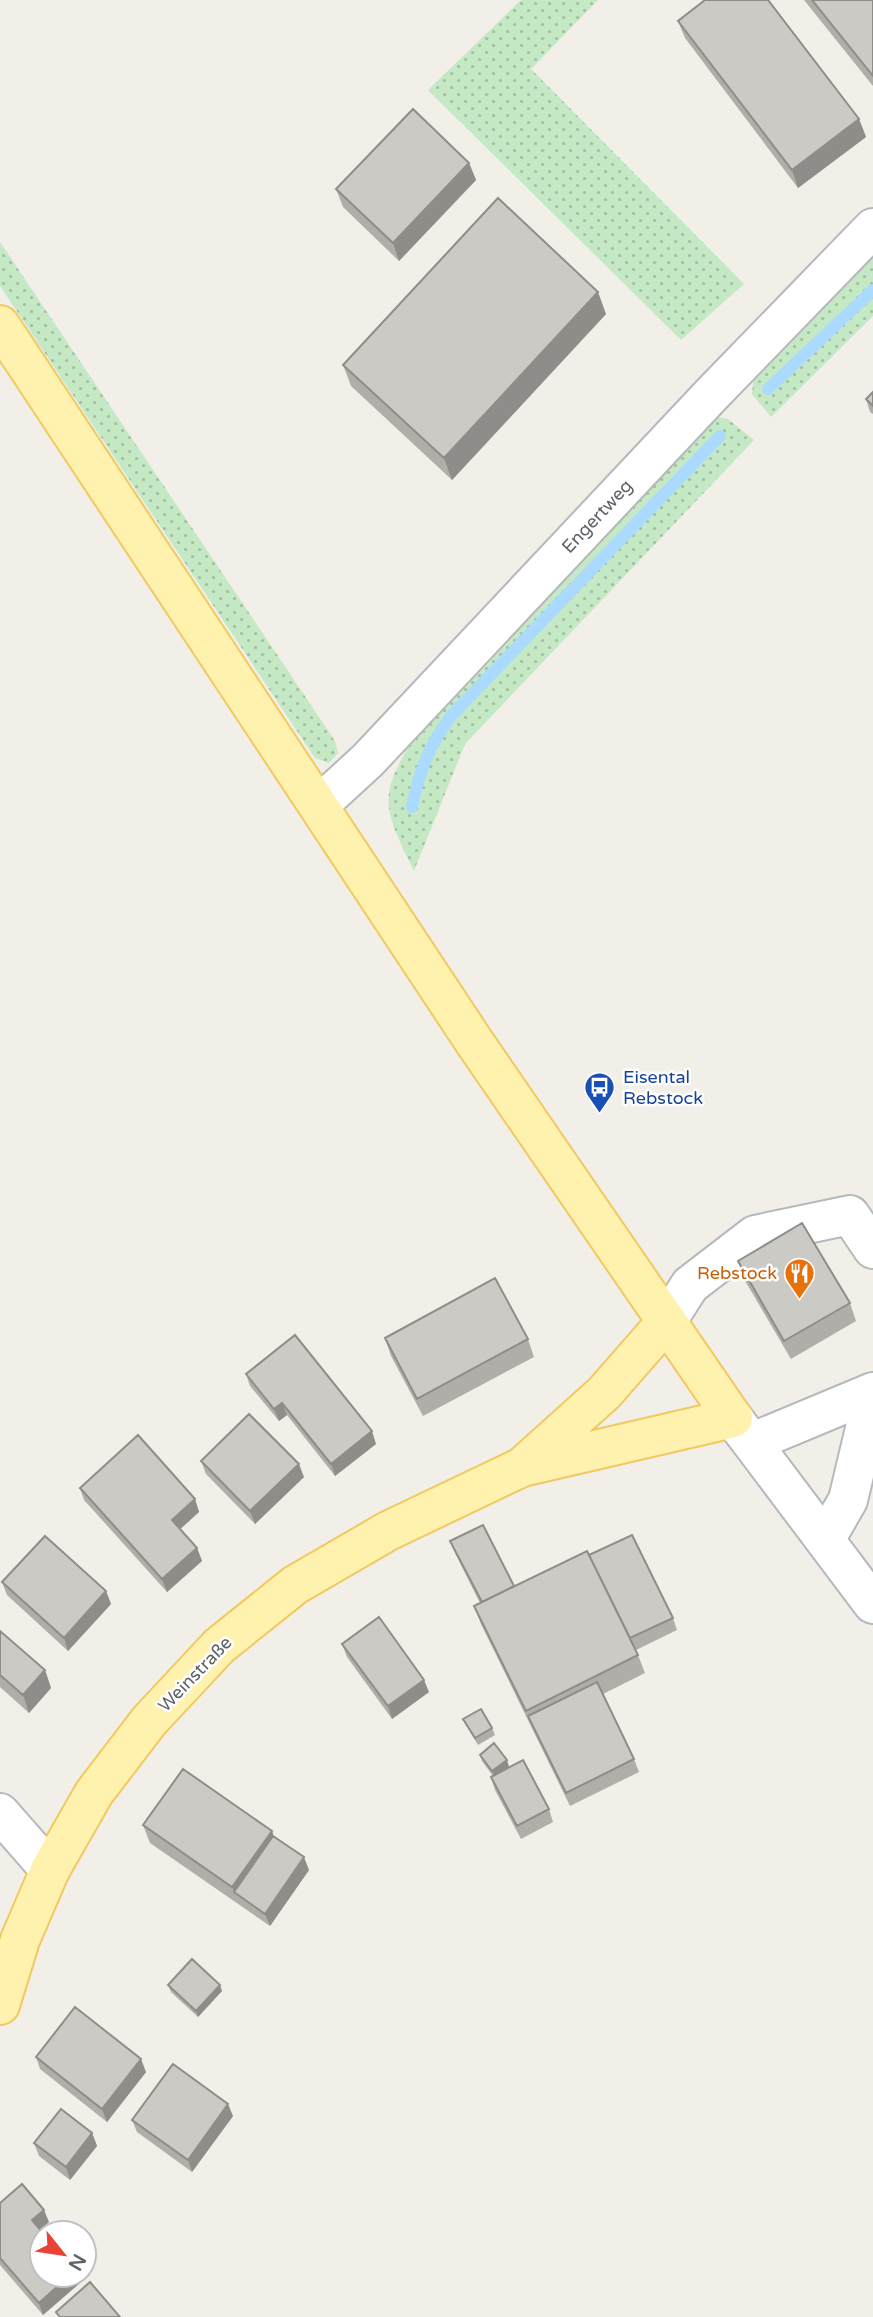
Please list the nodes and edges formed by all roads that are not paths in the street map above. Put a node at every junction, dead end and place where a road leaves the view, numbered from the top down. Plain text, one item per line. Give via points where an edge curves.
1 (873, 228) edge
2 (0, 325) edge
3 (319, 805) junction
4 (873, 1249) edge
5 (667, 1321) junction
6 (873, 1394) edge
7 (743, 1430) junction
8 (522, 1467) junction
9 (825, 1540) junction
10 (873, 1604) edge
11 (0, 1813) edge
12 (50, 1870) junction
13 (0, 2006) edge

1 - 3 street, Engertweg via 368,760
2 - 3 main road
3 - 5 main road via 475,1043
4 - 5 street via 850,1215 755,1235 690,1285
5 - 7 main road
5 - 8 main road, Weinstraße via 604,1393
6 - 7 street
6 - 9 street via 848,1500
7 - 8 main road, Weinstraße
7 - 9 street
8 - 12 main road, Weinstraße via 388,1531 295,1585 219,1646 149,1721 94,1793
9 - 10 street
11 - 12 street
12 - 13 main road, Weinstraße via 20,1940

